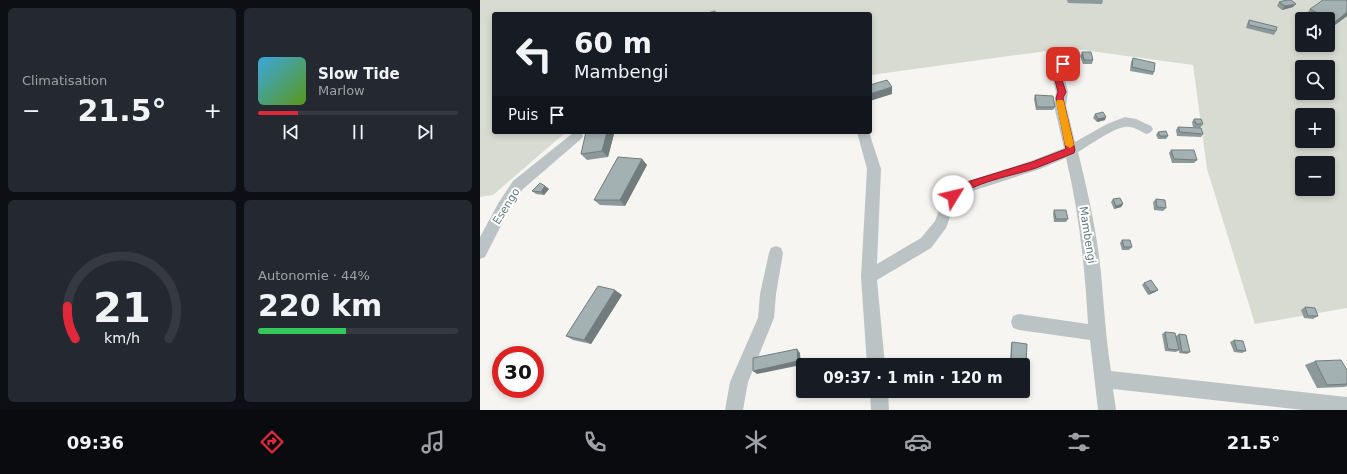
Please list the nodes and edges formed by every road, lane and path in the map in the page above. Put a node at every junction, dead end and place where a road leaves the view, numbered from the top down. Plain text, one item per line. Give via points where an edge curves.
1 (1063, 64) dead end
2 (1147, 129) dead end
3 (864, 134) edge
4 (577, 136) dead end
5 (1071, 150) junction
6 (485, 232) edge
7 (480, 252) edge
8 (776, 253) dead end
9 (869, 277) junction
10 (1019, 322) dead end
11 (1097, 333) junction
12 (875, 358) edge
13 (1103, 379) junction
14 (879, 398) edge
15 (1347, 406) edge
16 (734, 410) edge
17 (880, 410) edge
18 (1107, 410) edge

1 - 5 street, Mambengi via 1059,80 1062,92 1060,98
2 - 5 street via 1132,122 1125,122 1111,127
3 - 9 street via 874,169
4 - 6 street, Esengo via 518,185
5 - 9 street via 1035,165 970,184 958,190 948,204 940,224 926,243
5 - 11 street, Mambengi via 1080,188 1093,272
6 - 7 street, Esengo
8 - 16 street via 766,318 739,382
9 - 12 street
10 - 11 street
11 - 13 street, Mambengi
13 - 15 street
13 - 18 street, Mambengi
14 - 17 street

